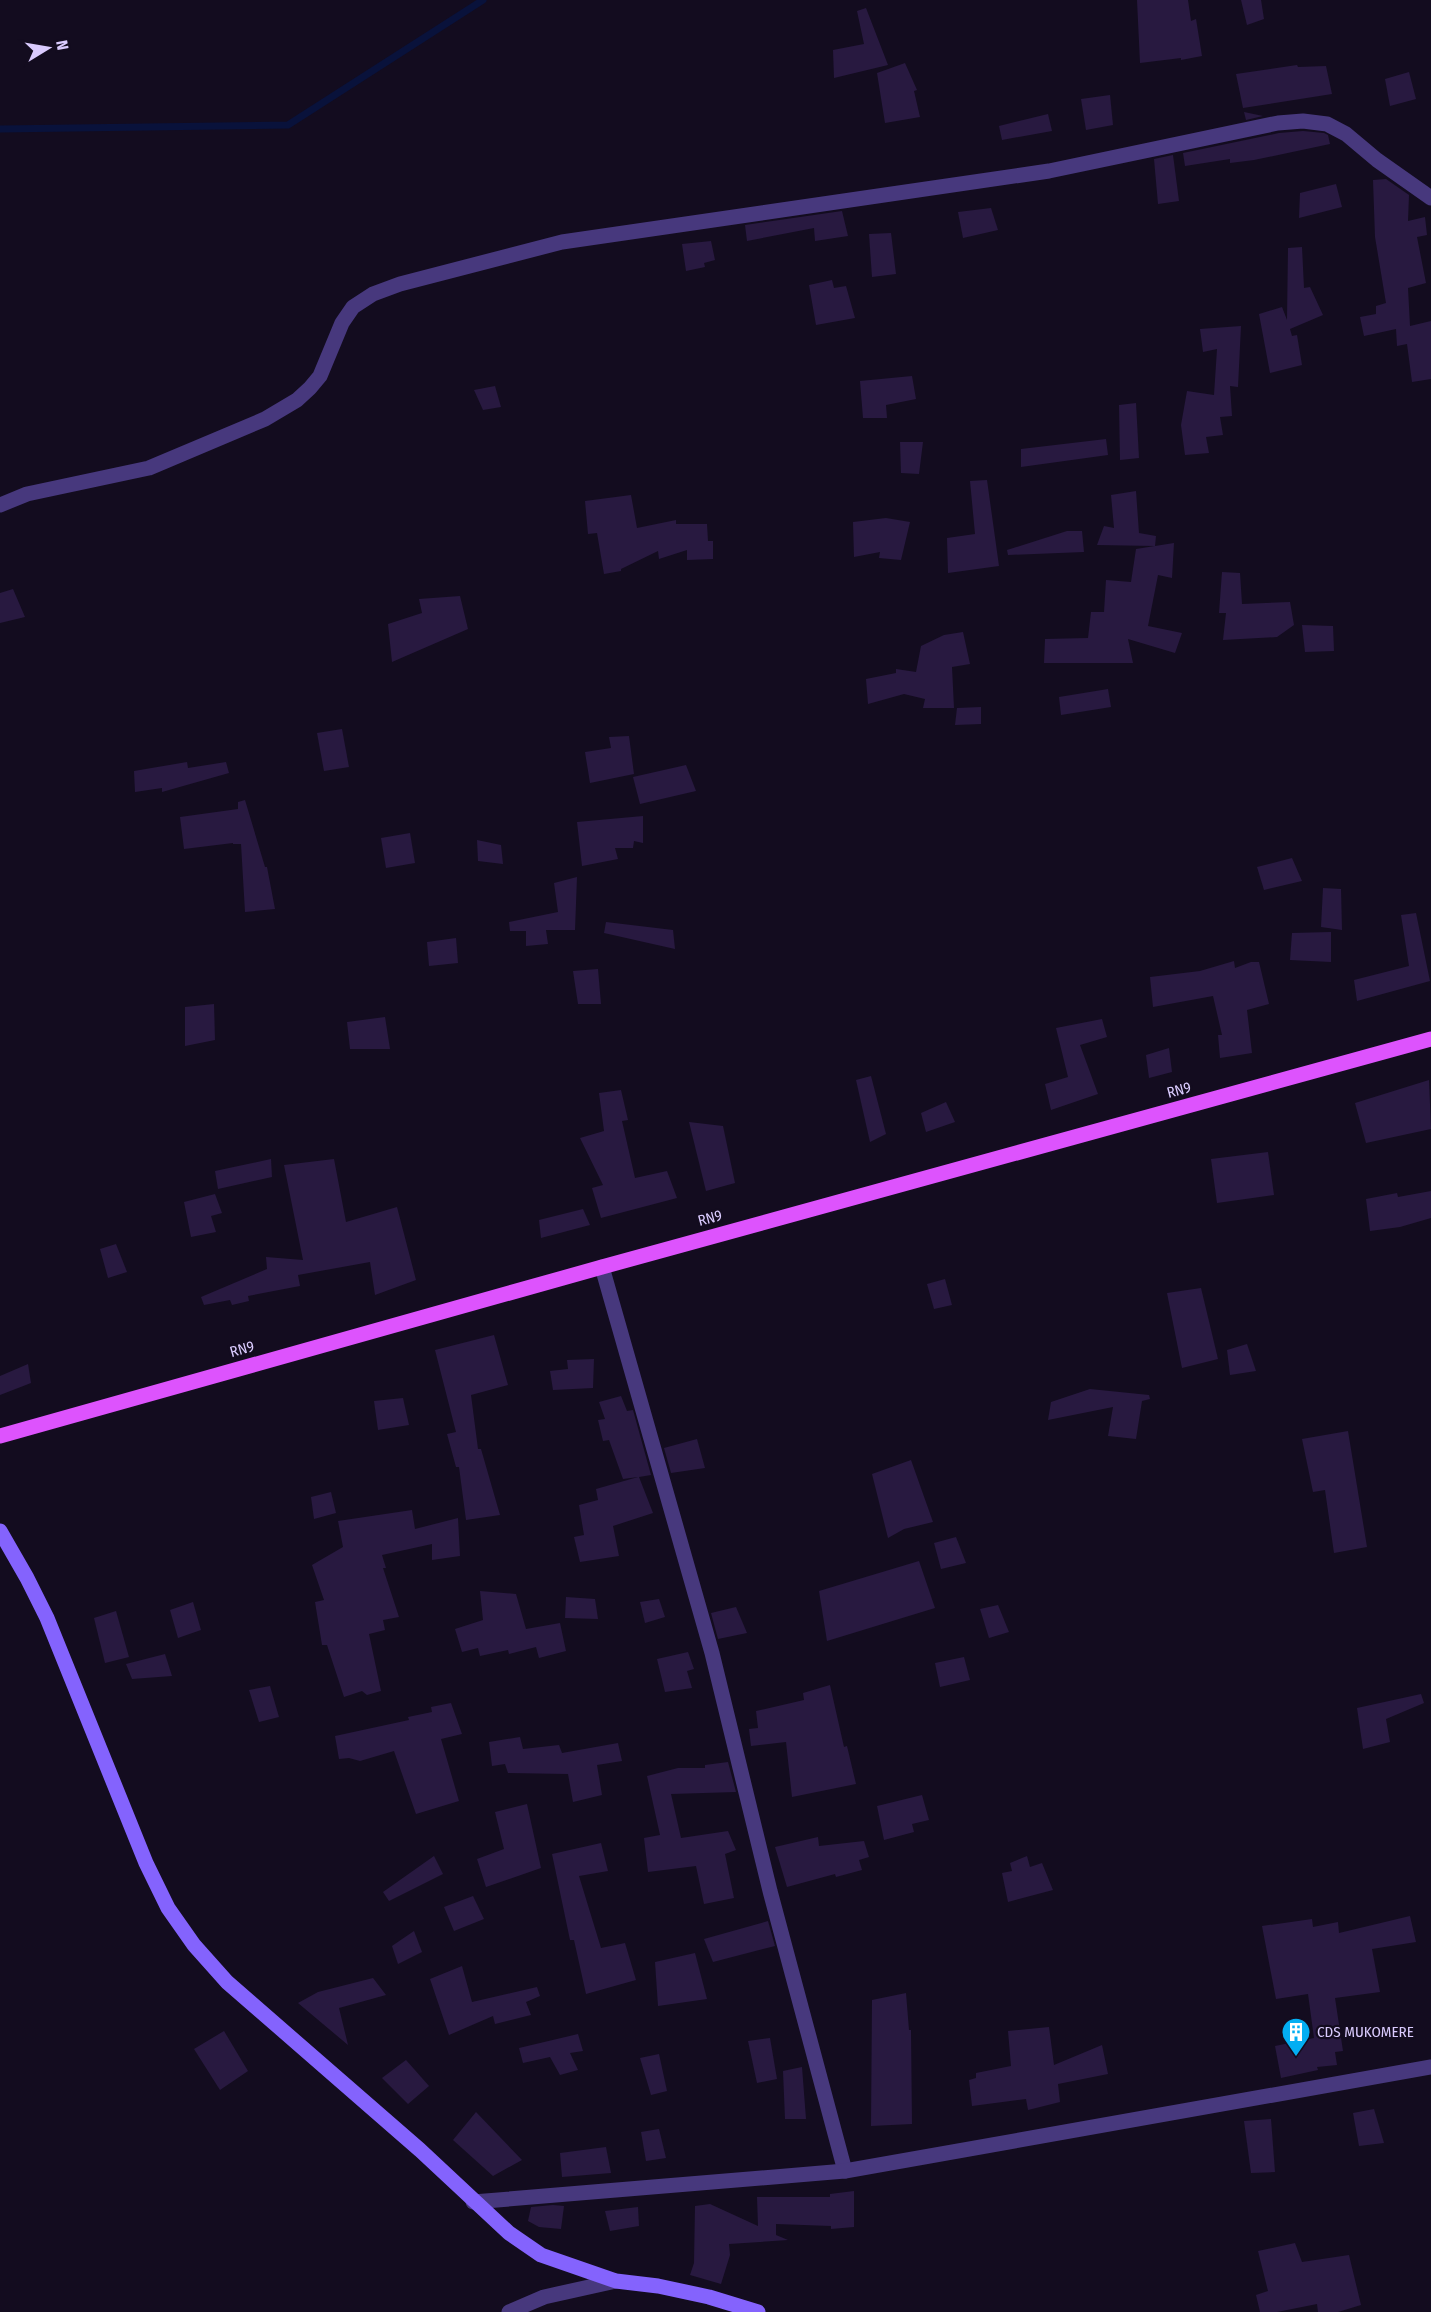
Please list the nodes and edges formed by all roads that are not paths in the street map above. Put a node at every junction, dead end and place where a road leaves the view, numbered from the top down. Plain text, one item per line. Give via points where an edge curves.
1 (1431, 198) edge
2 (0, 505) edge
3 (1431, 1039) edge
4 (602, 1267) junction
5 (0, 1436) edge
6 (0, 1531) edge
7 (1431, 2067) edge
8 (845, 2171) junction
9 (473, 2202) junction
10 (615, 2281) junction
11 (509, 2312) edge
12 (758, 2312) edge

1 - 2 street via 1346,134 1327,124 1303,121 1049,171 562,242 373,294 353,307 342,323 320,375 310,388 264,419 149,468 27,494
3 - 4 main road, RN9
4 - 5 main road, RN9
4 - 8 street via 712,1653
6 - 9 main road via 47,1618 146,1863 168,1908 189,1938 227,1982 420,2150
7 - 8 street
8 - 9 street
9 - 10 main road via 541,2255
10 - 11 street via 544,2297
10 - 12 main road via 709,2297

